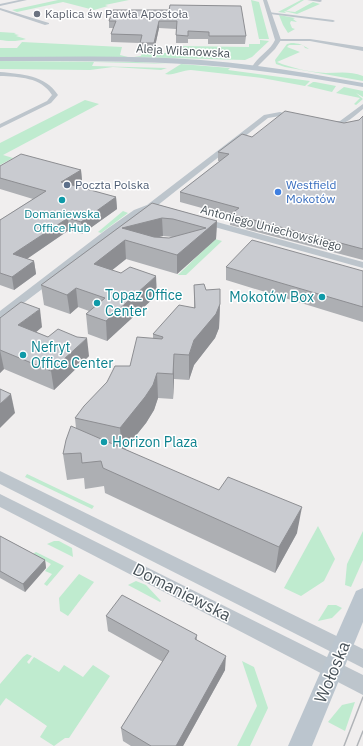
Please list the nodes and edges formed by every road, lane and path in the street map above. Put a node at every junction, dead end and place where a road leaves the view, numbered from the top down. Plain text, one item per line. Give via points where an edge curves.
1 (25, 0) edge
2 (265, 0) edge
3 (309, 0) edge
4 (320, 1) dead end
5 (0, 5) edge
6 (0, 9) edge
7 (270, 13) junction
8 (333, 20) dead end
9 (47, 24) dead end
10 (278, 40) junction
11 (363, 49) edge
12 (0, 59) edge
13 (255, 68) junction
14 (0, 74) edge
15 (363, 85) edge
16 (363, 106) edge
17 (299, 118) edge
18 (318, 122) edge
19 (0, 126) edge
20 (150, 207) junction
21 (162, 210) edge
22 (193, 218) edge
23 (363, 265) edge
24 (0, 316) edge
25 (0, 477) edge
26 (0, 500) edge
27 (363, 597) edge
28 (342, 648) junction
29 (363, 659) edge
30 (333, 669) junction
31 (363, 685) edge
32 (300, 746) edge

1 - 5 street
2 - 7 street
3 - 4 street
6 - 9 street
7 - 8 street
7 - 10 street
10 - 11 street via 322,42
10 - 13 street via 264,62
12 - 13 main road, Aleja Wilanowska via 160,61
13 - 15 main road, Aleja Wilanowska
14 - 19 street via 25,77 44,83 55,96 49,102
16 - 18 street via 342,123
17 - 20 street via 269,114
20 - 21 street
20 - 24 street via 137,212 110,231
22 - 23 street, Antoniego Uniechowskiego
25 - 28 street, Domaniewska
26 - 30 street, Domaniewska
27 - 28 main road, Wołoska
28 - 29 street, Domaniewska
28 - 30 main road, Wołoska
30 - 31 street, Domaniewska
30 - 32 main road, Wołoska

